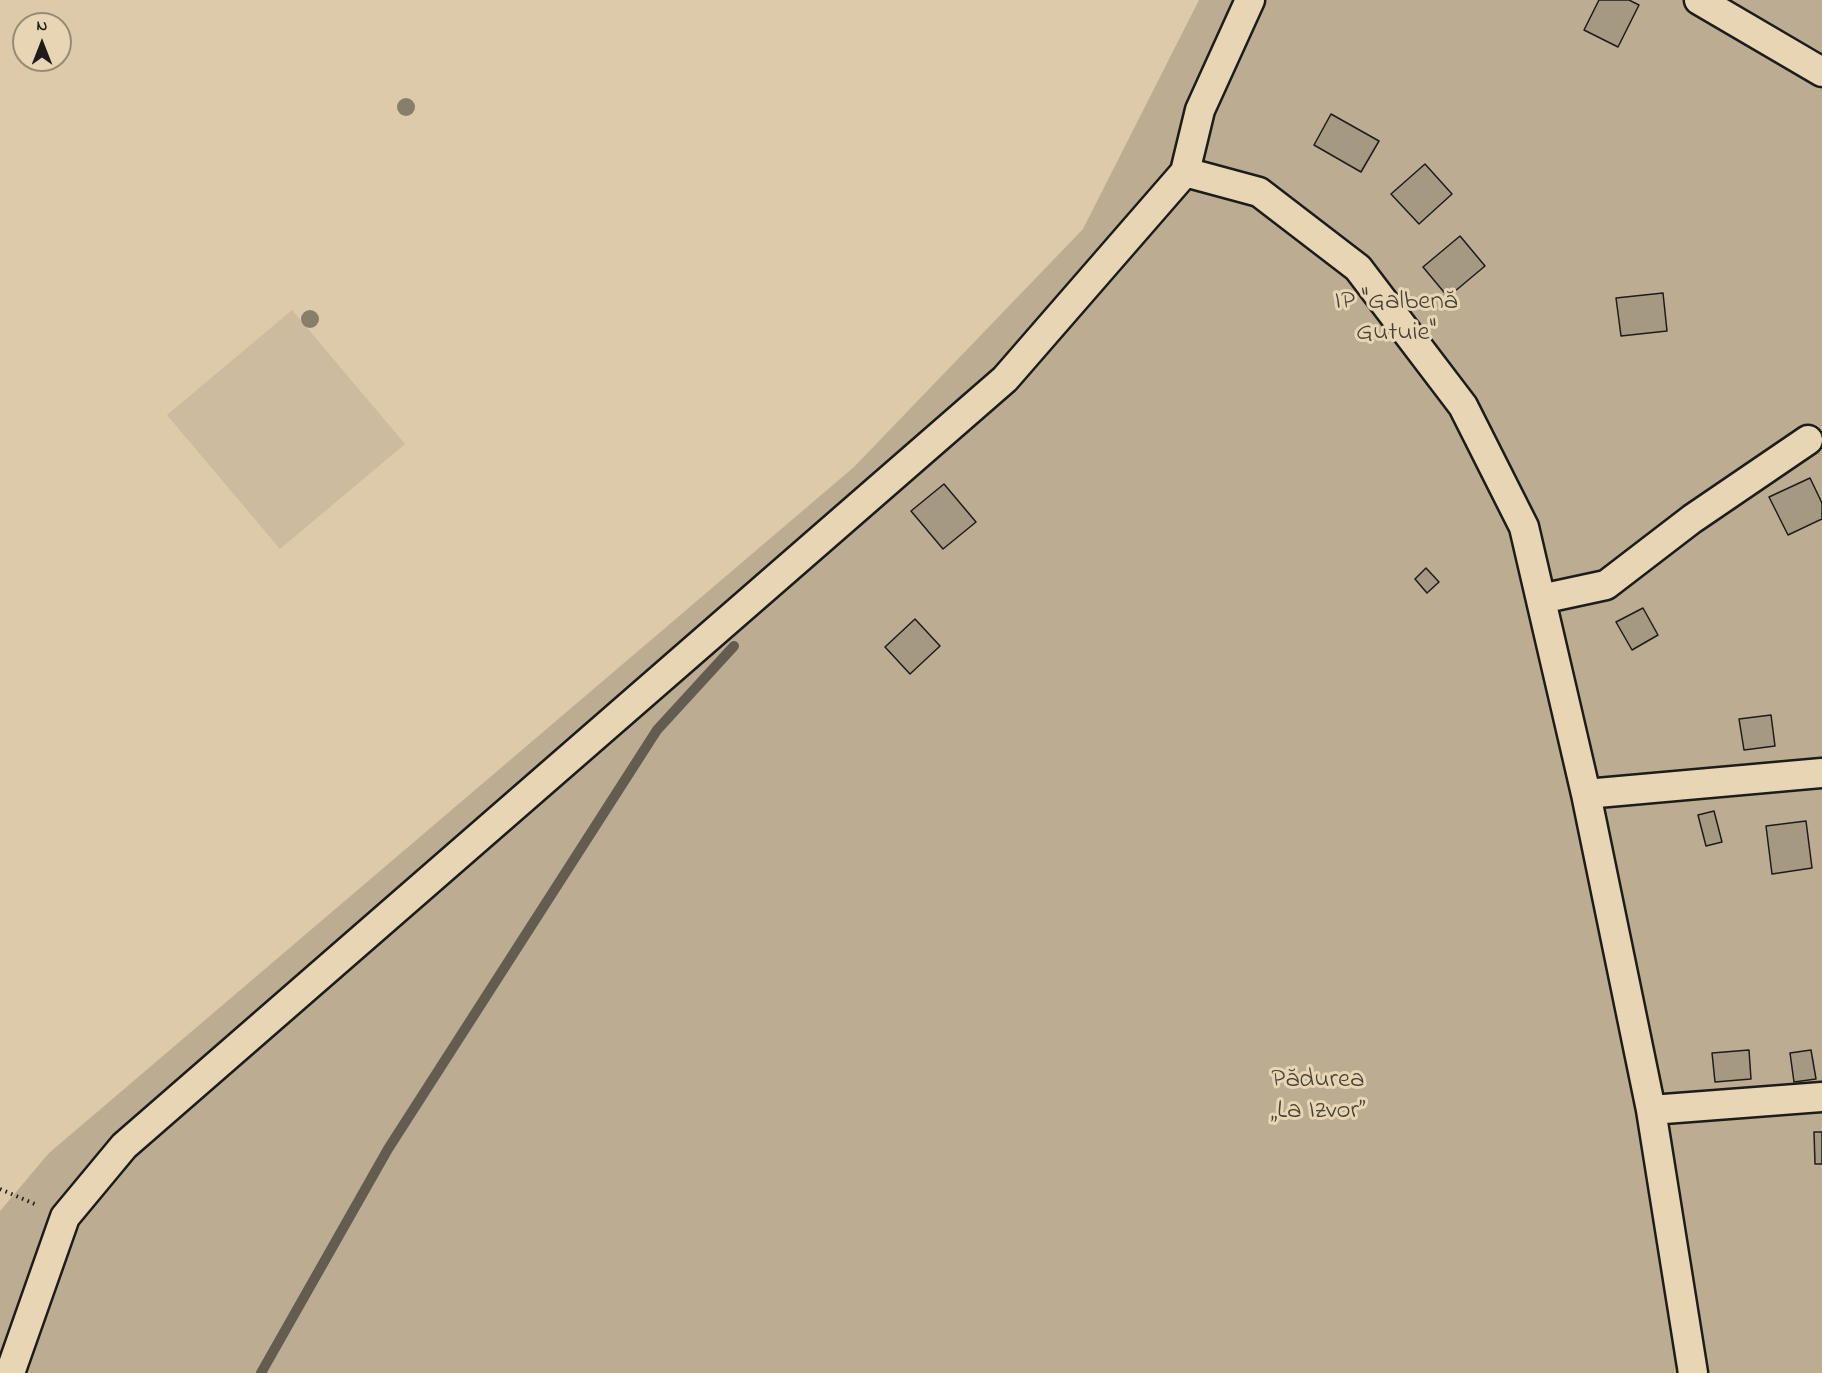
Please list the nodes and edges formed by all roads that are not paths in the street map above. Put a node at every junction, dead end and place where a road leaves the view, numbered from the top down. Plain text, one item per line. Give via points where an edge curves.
1 (1250, 0) edge
2 (1699, 0) edge
3 (1822, 72) edge
4 (1185, 172) junction
5 (1808, 440) dead end
6 (1541, 599) junction
7 (1822, 773) edge
8 (1586, 794) junction
9 (1822, 1097) edge
10 (1651, 1110) junction
11 (10, 1373) edge
12 (1693, 1373) edge

1 - 4 street via 1200,110
2 - 3 street
4 - 6 street via 1259,192 1358,268 1463,406 1524,527
4 - 11 street via 1005,380 124,1146 65,1217
5 - 6 street via 1692,519 1606,585
6 - 8 street
7 - 8 street
8 - 10 street
9 - 10 street
10 - 12 street

